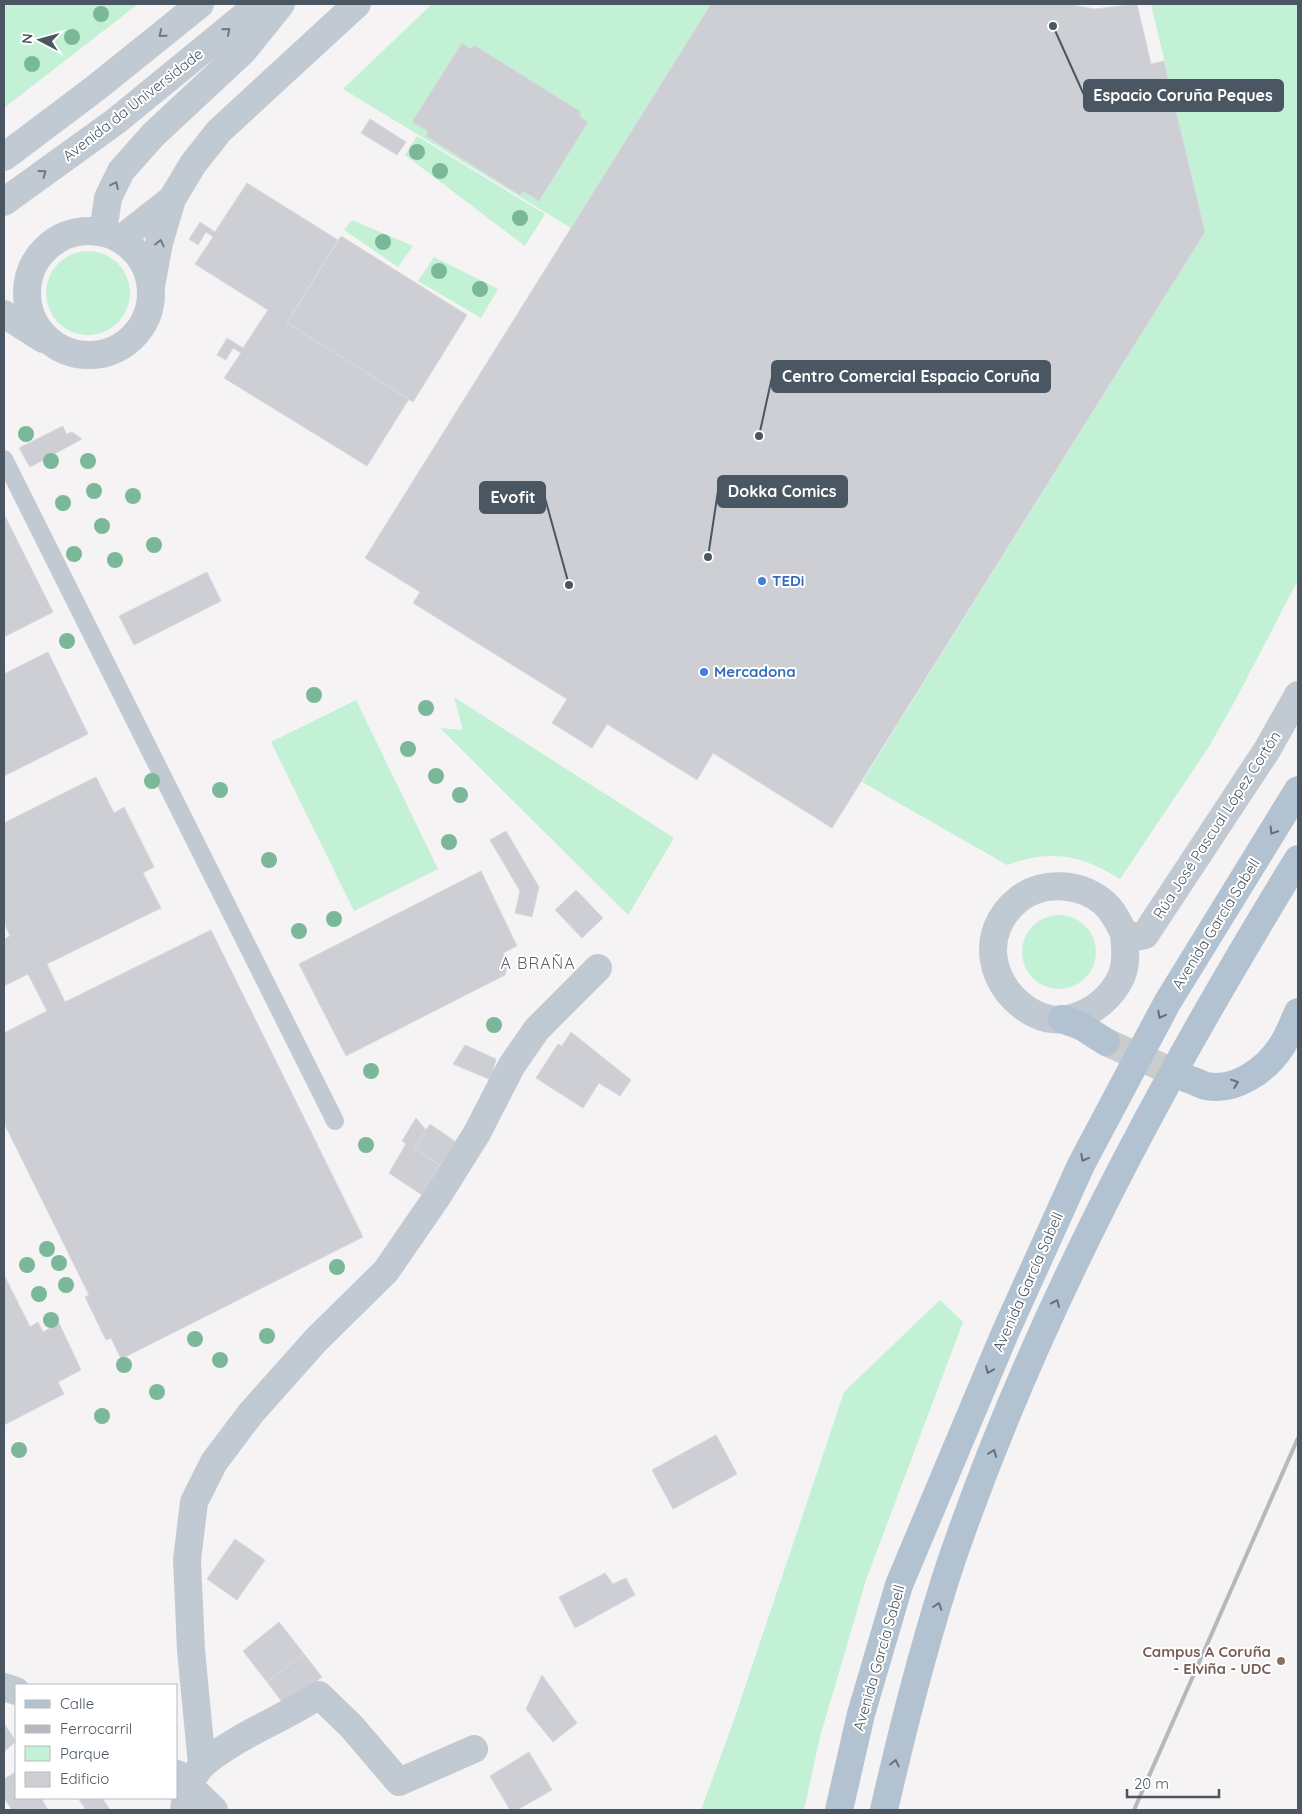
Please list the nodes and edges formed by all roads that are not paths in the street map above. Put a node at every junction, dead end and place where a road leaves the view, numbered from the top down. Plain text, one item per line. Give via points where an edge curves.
1 (200, 4) edge
2 (259, 4) edge
3 (281, 4) edge
4 (358, 4) edge
5 (4, 157) edge
6 (172, 199) junction
7 (4, 202) edge
8 (112, 236) junction
9 (151, 287) junction
10 (4, 314) edge
11 (49, 342) junction
12 (4, 459) edge
13 (1298, 695) edge
14 (1298, 790) edge
15 (1298, 859) edge
16 (1124, 934) junction
17 (598, 968) dead end
18 (1298, 1012) edge
19 (1062, 1019) junction
20 (1106, 1042) tunnel mouth
21 (1188, 1079) tunnel mouth
22 (336, 1121) dead end
23 (474, 1749) dead end
24 (189, 1773) edge
25 (184, 1810) edge
26 (214, 1810) edge
27 (839, 1810) edge
28 (884, 1810) edge

1 -> 5 street
7 -> 2 street, Avenida da Universidade via 116,121
8 -> 3 street, Avenida da Universidade via 108,198 122,171 153,135 243,51
4 - 6 street via 219,131 193,164
6 - 8 street
9 -> 6 street
8 - 9 street via 136,252 146,268
8 - 11 street via 82,230 62,236 44,248 32,265 26,286 27,307 35,326
9 - 11 street via 150,308 142,327 127,343 109,353 88,356 68,353
10 - 11 street
12 - 22 lane
13 - 16 street, Rúa José Pascual López Cortón via 1267,750 1162,905 1151,927 1145,935
14 -> 27 main road, Avenida García Sabell via 1167,1003 1069,1191 1005,1333 899,1585 861,1714
28 -> 15 main road via 902,1729 952,1561 1046,1326 1083,1243 1199,1023
16 - 19 street via 1126,954 1123,973 1114,991 1100,1006 1082,1015
16 - 19 street via 1104,903 1089,892 1072,887 1053,886 1035,890 1006,912 994,946 995,968 1004,989 1019,1006 1040,1016
17 - 24 street via 532,1036 512,1065 467,1149 386,1271 316,1340 251,1413 214,1462 194,1502 187,1560 191,1650
21 -> 18 main road via 1207,1086 1226,1086 1246,1078 1264,1067 1282,1047
19 - 20 main road via 1081,1026
23 - 24 street via 398,1782 352,1727 319,1695 294,1712 223,1747
24 - 25 street
24 - 26 street

